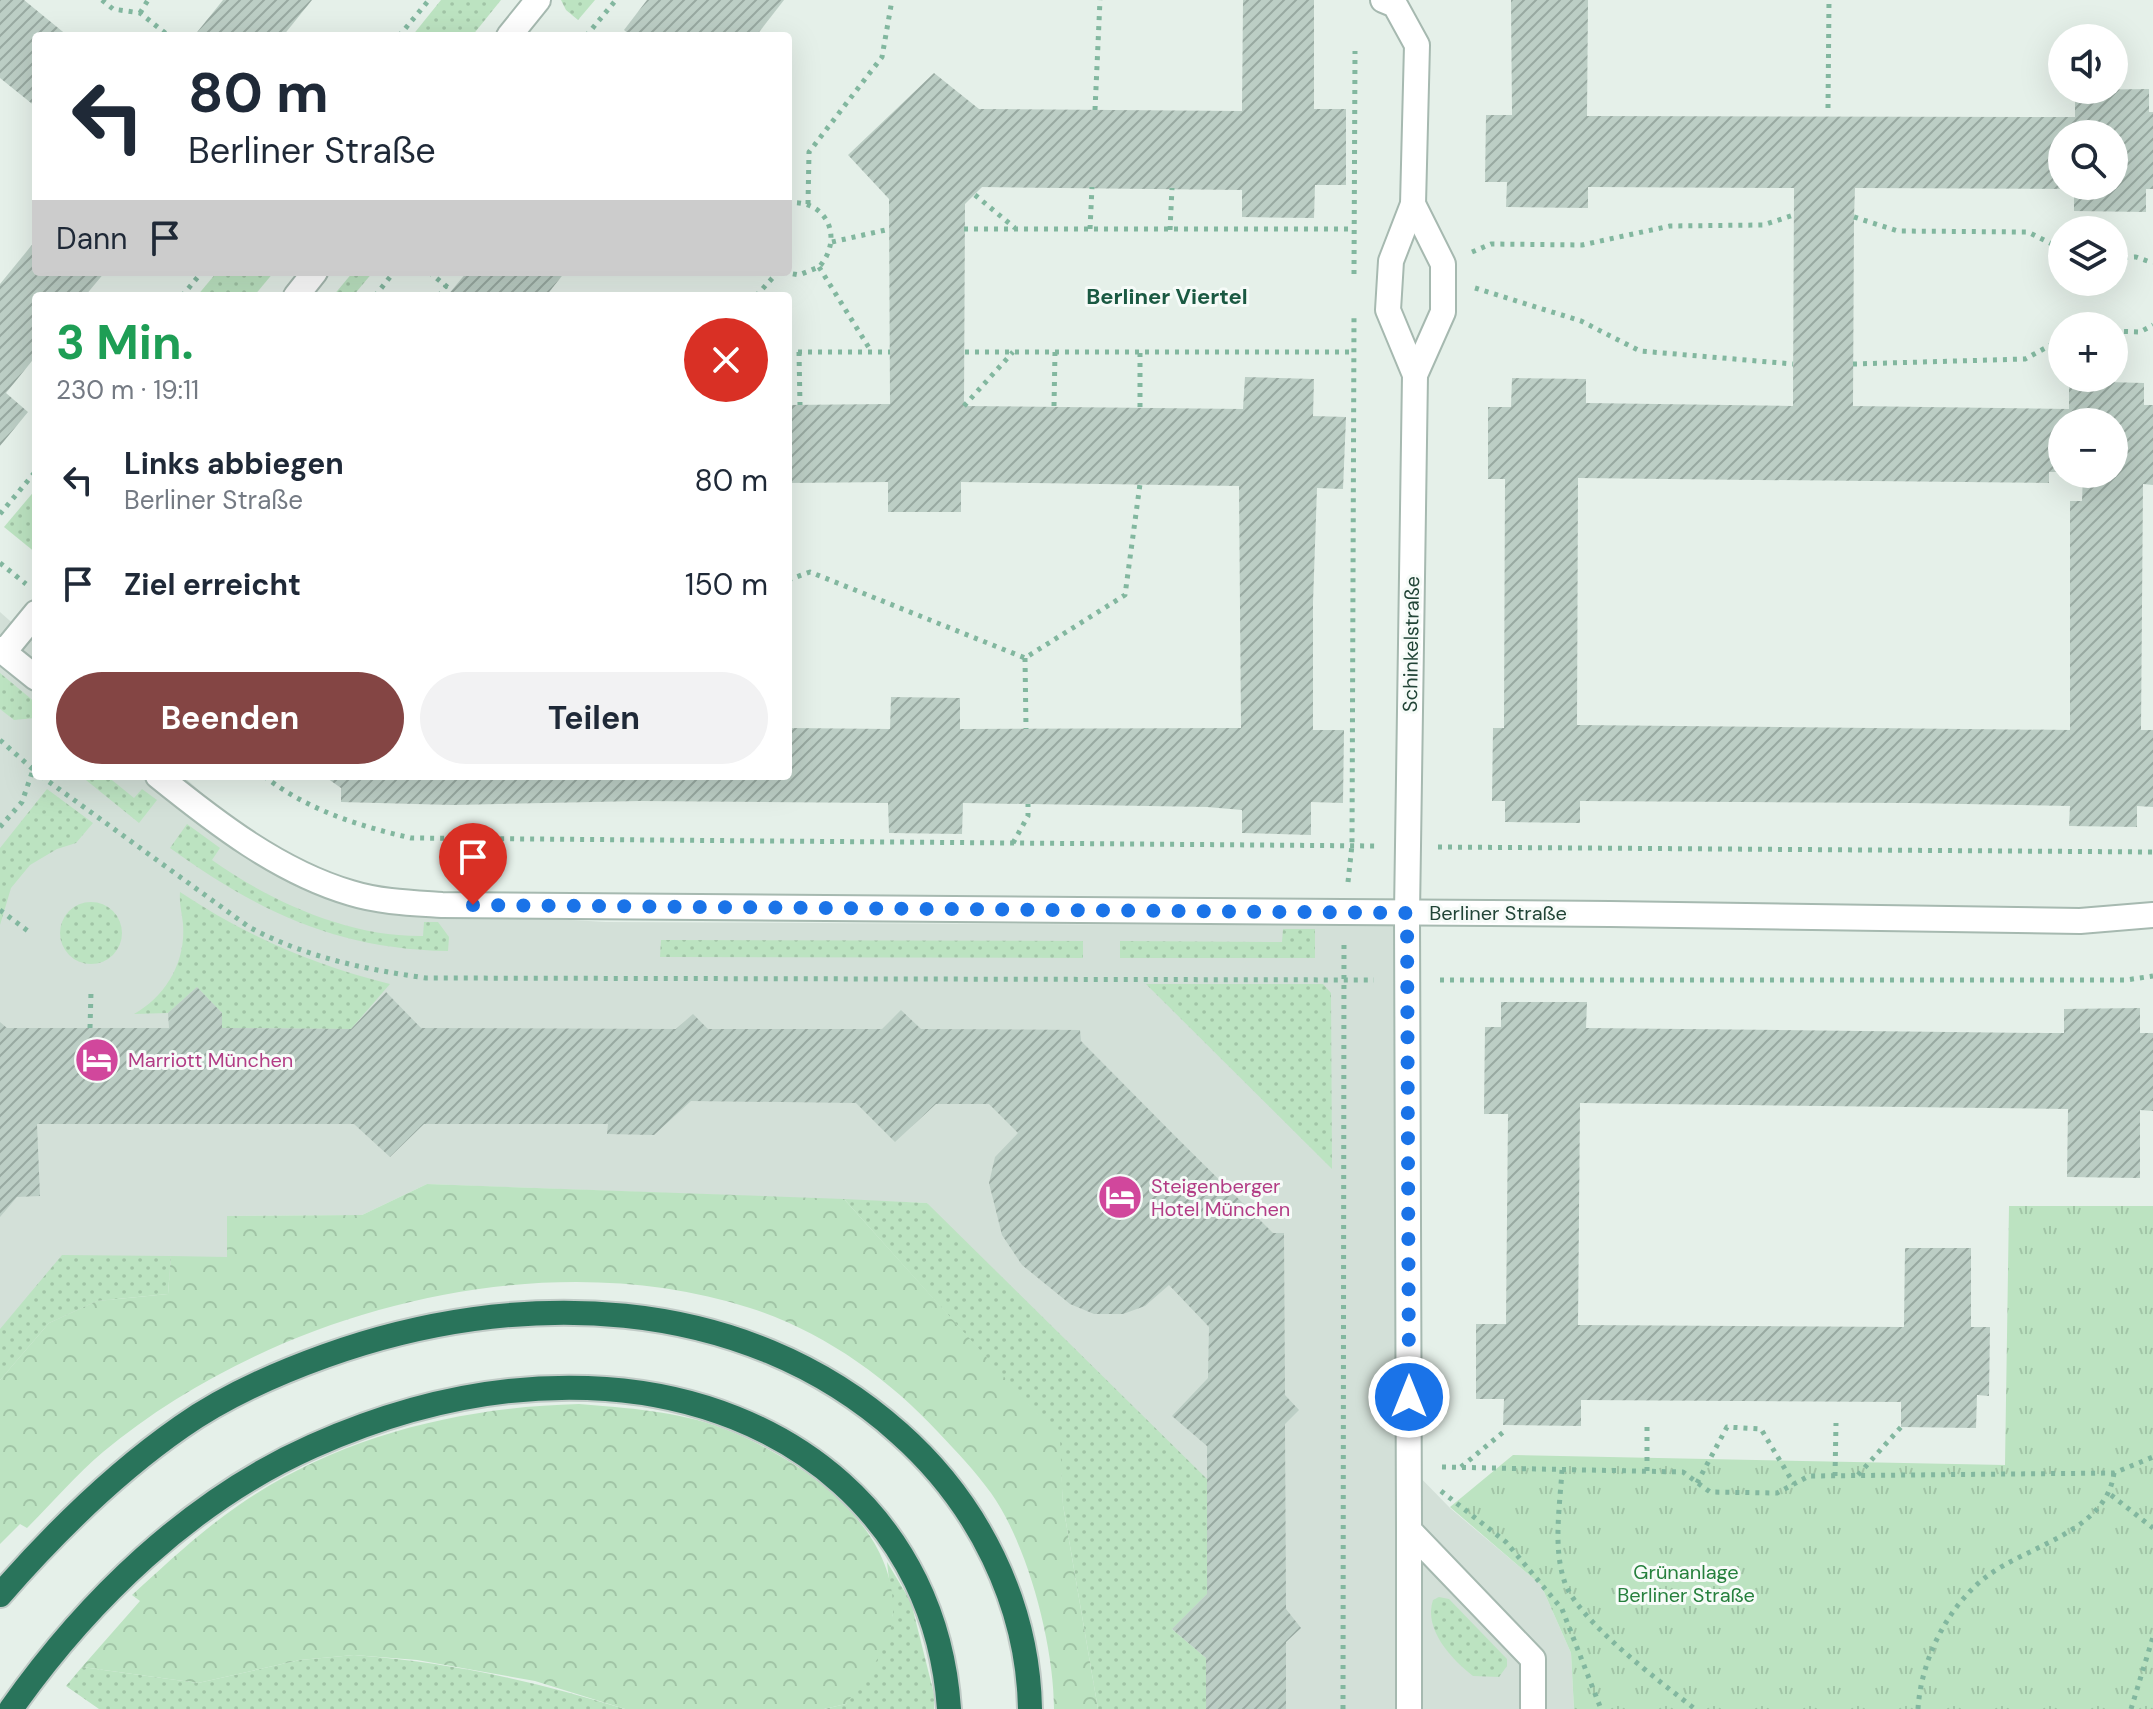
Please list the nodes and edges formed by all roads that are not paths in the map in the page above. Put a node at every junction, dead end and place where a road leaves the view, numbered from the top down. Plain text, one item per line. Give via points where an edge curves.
1 (538, 0) edge
2 (1383, 0) edge
3 (512, 32) edge
4 (1413, 204) junction
5 (312, 276) edge
6 (299, 292) edge
7 (1415, 375) junction
8 (32, 617) edge
9 (2, 651) edge
10 (32, 675) edge
11 (164, 780) edge
12 (1407, 913) junction
13 (2153, 915) edge
14 (1409, 1530) junction
15 (0, 1595) edge
16 (11, 1709) edge
17 (949, 1709) edge
18 (1030, 1709) edge
19 (1409, 1709) edge
20 (1533, 1709) edge

1 - 3 street
2 - 4 street, Schinkelstraße via 1395,5 1417,45
4 - 7 street, Schinkelstraße via 1391,261 1388,310
4 - 7 street, Schinkelstraße via 1443,275 1443,312
5 - 6 street
7 - 12 street, Schinkelstraße
8 - 9 street
9 - 10 street
11 - 12 street, Berliner Straße via 307,877 352,894 398,902
12 - 13 street, Berliner Straße via 2080,921
12 - 14 street, Schinkelstraße
14 - 19 street, Schinkelstraße
14 - 20 street via 1533,1659
15 - 18 highway via 124,1471 183,1425 254,1384 442,1321 538,1312 628,1313 787,1356 853,1396 921,1452 968,1510 1002,1577 1026,1655
16 - 17 highway via 108,1592 233,1491 313,1446 384,1419 461,1398 547,1389 618,1391 716,1411 793,1447 859,1497 917,1578 935,1628

